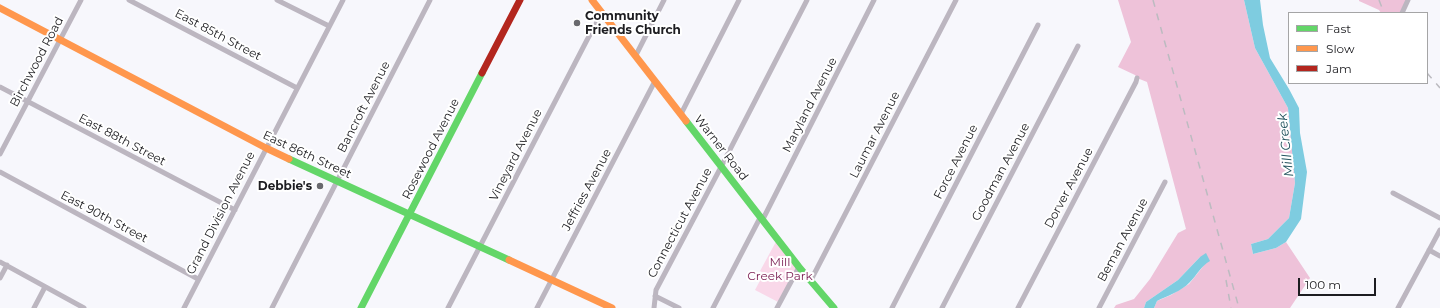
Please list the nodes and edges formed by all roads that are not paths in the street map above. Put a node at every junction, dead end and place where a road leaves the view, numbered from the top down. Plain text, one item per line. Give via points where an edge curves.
1 (81, 0) edge
2 (129, 0) edge
3 (277, 0) edge
4 (342, 0) edge
5 (430, 0) edge
6 (520, 0) edge
7 (592, 0) edge
8 (664, 0) edge
9 (739, 0) edge
10 (806, 0) edge
11 (874, 0) edge
12 (956, 0) edge
13 (1408, 0) edge
14 (0, 8) edge
15 (1402, 12) edge
16 (602, 13) junction
17 (1038, 25) dead end
18 (328, 26) junction
19 (60, 40) junction
20 (1078, 46) dead end
21 (636, 55) junction
22 (1137, 78) dead end
23 (655, 81) junction
24 (0, 87) edge
25 (297, 88) junction
26 (28, 101) junction
27 (681, 114) junction
28 (266, 148) junction
29 (0, 154) edge
30 (722, 167) junction
31 (0, 172) edge
32 (337, 181) junction
33 (1165, 182) dead end
34 (1393, 193) dead end
35 (235, 210) junction
36 (410, 214) junction
37 (762, 218) junction
38 (1440, 218) edge
39 (1440, 230) edge
40 (480, 247) junction
41 (1429, 250) junction
42 (1440, 256) edge
43 (0, 262) edge
44 (7, 265) junction
45 (799, 267) junction
46 (0, 278) edge
47 (198, 279) junction
48 (551, 280) junction
49 (811, 280) junction
50 (45, 287) junction
51 (655, 296) junction
52 (34, 308) edge
53 (84, 308) edge
54 (184, 308) edge
55 (272, 308) edge
56 (361, 308) edge
57 (448, 308) edge
58 (537, 308) edge
59 (612, 308) edge
60 (654, 308) edge
61 (679, 308) edge
62 (713, 308) edge
63 (777, 308) edge
64 (834, 308) edge
65 (892, 308) edge
66 (942, 308) edge
67 (1018, 308) edge
68 (1099, 308) edge
69 (1398, 308) edge

1 - 19 street, Birchwood Road
2 - 25 street, East 85th Street
3 - 18 street
4 - 18 street, Grand Division Avenue
5 - 32 street, Bancroft Avenue
6 - 36 street, Rosewood Avenue
7 - 16 street, Warner Road
8 - 21 street
9 - 27 street
10 - 30 street, Connecticut Avenue
11 - 37 street, Maryland Avenue
12 - 49 street, Laumar Avenue
13 - 15 street
14 - 19 street, East 86th Street
16 - 21 street, Warner Road
16 - 40 street, Vineyard Avenue
17 - 65 street, Force Avenue
18 - 25 street, Grand Division Avenue
19 - 26 street, Birchwood Road
19 - 28 street, East 86th Street
20 - 66 street, Goodman Avenue
21 - 23 street, Warner Road
22 - 67 street, Dorver Avenue
23 - 27 street, Warner Road
23 - 48 street, Jeffries Avenue
24 - 26 street, East 88th Street
25 - 28 street, Grand Division Avenue
26 - 29 street, Birchwood Road
26 - 35 street, East 88th Street
27 - 30 street, Warner Road
28 - 32 street, East 86th Street
28 - 35 street, Grand Division Avenue
30 - 37 street, Warner Road
30 - 51 street, Connecticut Avenue
31 - 47 street, East 90th Street
32 - 36 street, East 86th Street
32 - 55 street, Bancroft Avenue
33 - 68 street, Beman Avenue
34 - 38 street
35 - 47 street, Grand Division Avenue
36 - 40 street, East 86th Street
36 - 56 street, Rosewood Avenue
37 - 45 street, Warner Road
37 - 62 street, Maryland Avenue
39 - 41 street
40 - 48 street, East 86th Street
40 - 57 street, Vineyard Avenue
41 - 42 street
41 - 69 street
43 - 44 street
44 - 46 street
44 - 50 street
45 - 49 street, Warner Road
45 - 63 street
47 - 54 street, Grand Division Avenue
48 - 58 street, Jeffries Avenue
48 - 59 street, East 86th Street
49 - 64 street, Warner Road
50 - 52 street
50 - 53 street
51 - 60 street, Connecticut Avenue
51 - 61 street

